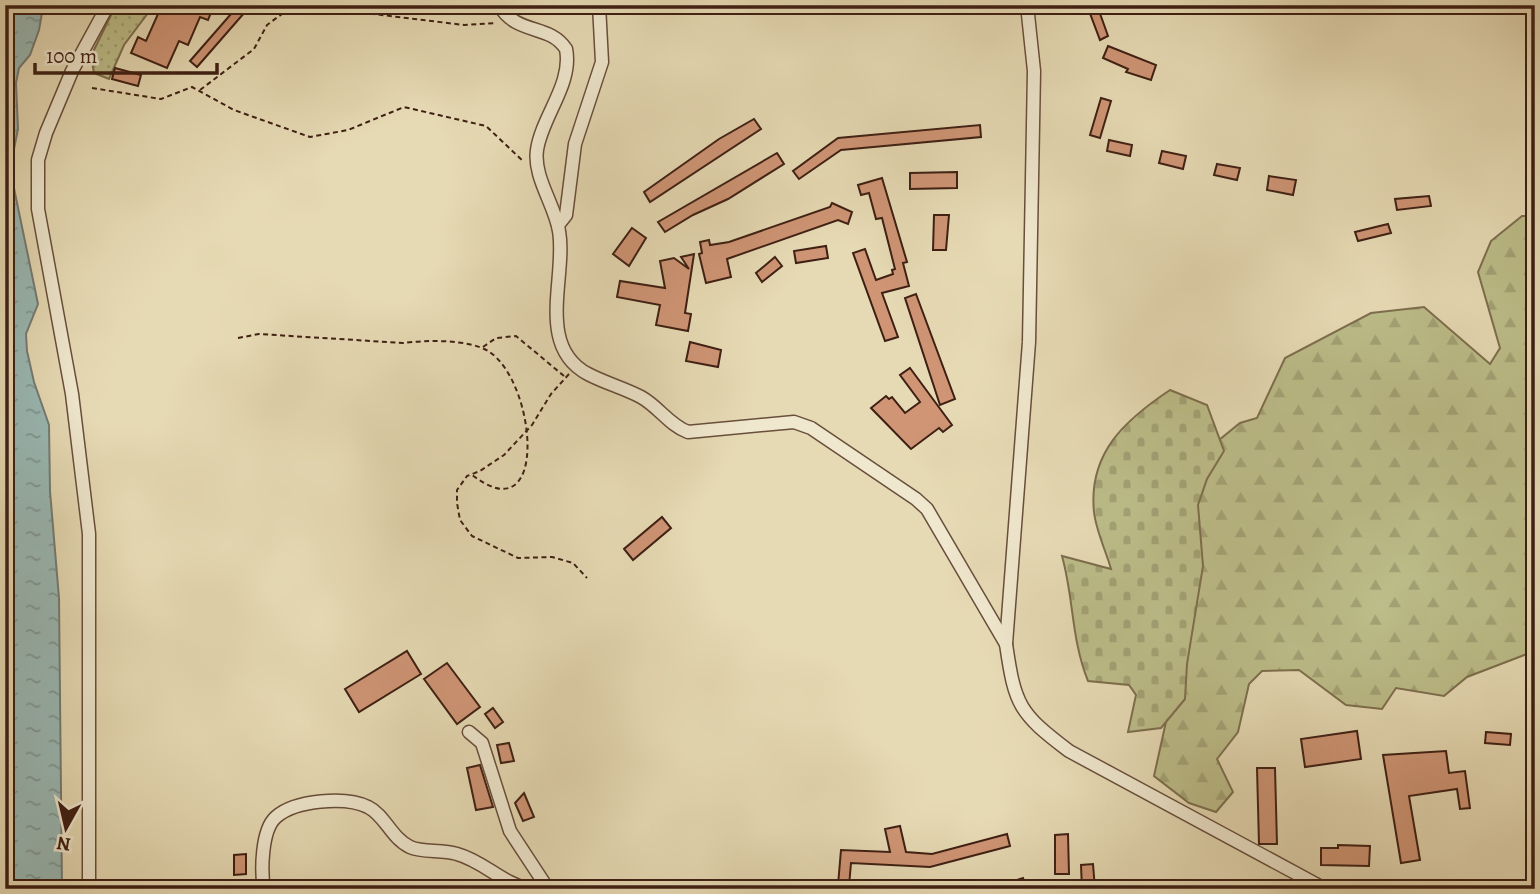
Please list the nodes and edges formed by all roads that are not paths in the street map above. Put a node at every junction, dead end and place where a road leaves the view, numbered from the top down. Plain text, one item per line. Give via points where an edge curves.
1 (108, 5) edge
2 (499, 5) edge
3 (599, 5) edge
4 (1028, 11) edge
5 (558, 226) junction
6 (1006, 644) junction
7 (469, 732) dead end
8 (89, 889) edge
9 (264, 889) edge
10 (528, 889) edge
11 (548, 889) edge
12 (1325, 889) edge

1 - 8 street via 72,71 38,160 38,209 72,394 89,534
2 - 5 street via 506,17 561,42 568,60 536,156
3 - 5 street via 602,61 578,130 566,215
4 - 6 street via 1034,71 1029,342
5 - 6 street via 556,319 566,352 579,368 645,399 677,428 688,432 778,422 811,428 927,509
6 - 12 street via 1020,707 1041,730 1117,778
7 - 11 street via 482,743 510,831
9 - 10 street via 260,870 275,817 329,800 370,808 411,848 459,854

